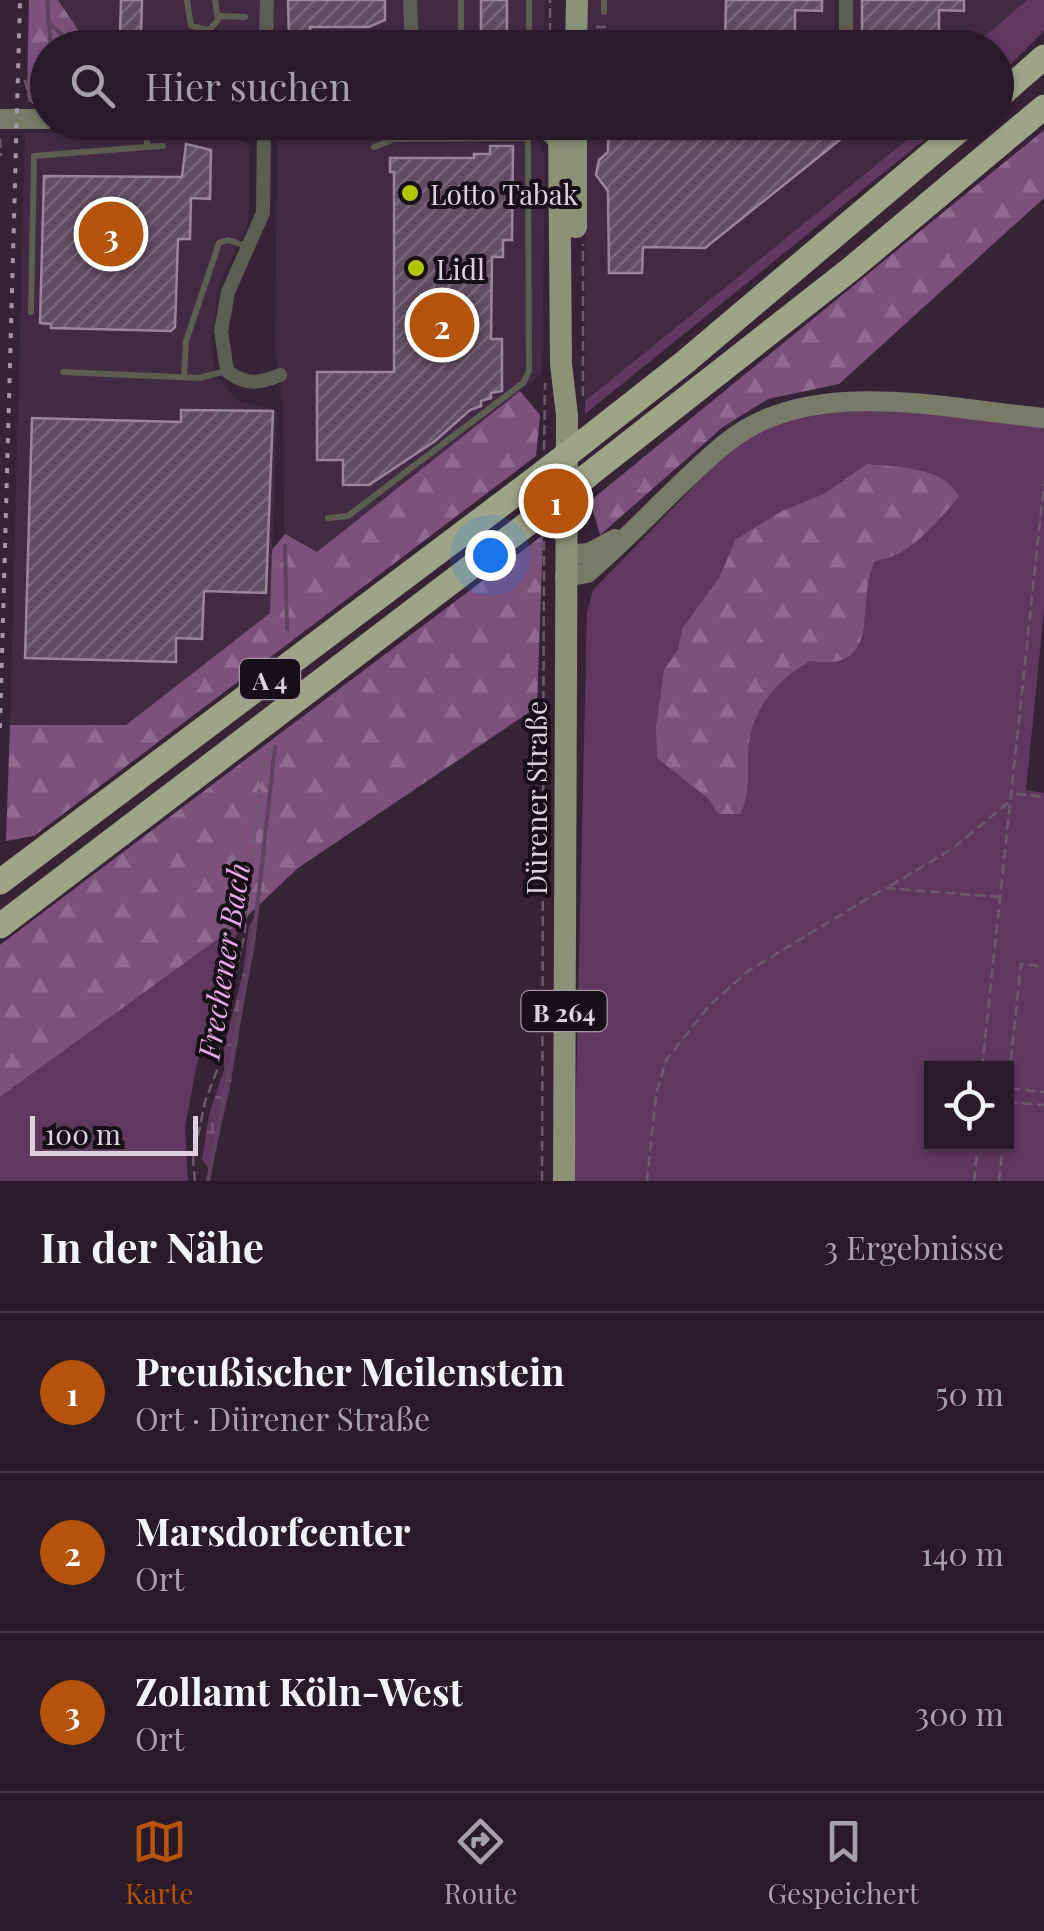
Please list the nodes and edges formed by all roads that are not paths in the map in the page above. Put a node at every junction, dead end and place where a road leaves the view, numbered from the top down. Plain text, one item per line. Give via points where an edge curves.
1 (187, 0) edge
2 (215, 0) edge
3 (267, 0) edge
4 (410, 0) edge
5 (461, 0) edge
6 (529, 0) edge
7 (562, 0) edge
8 (576, 0) edge
9 (604, 0) edge
10 (846, 0) edge
11 (604, 12) dead end
12 (219, 16) junction
13 (245, 16) dead end
14 (266, 30) edge
15 (411, 30) edge
16 (461, 30) edge
17 (528, 30) edge
18 (562, 30) edge
19 (581, 30) edge
20 (846, 30) edge
21 (1044, 57) edge
22 (1014, 83) edge
23 (1044, 107) edge
24 (30, 114) edge
25 (0, 119) edge
26 (1014, 132) edge
27 (147, 140) edge
28 (264, 140) edge
29 (392, 140) edge
30 (528, 140) edge
31 (558, 140) edge
32 (576, 140) edge
33 (948, 140) edge
34 (1005, 140) edge
35 (163, 146) dead end
36 (147, 147) junction
37 (374, 147) dead end
38 (247, 247) junction
39 (31, 312) dead end
40 (228, 371) junction
41 (63, 372) dead end
42 (280, 375) dead end
43 (184, 378) junction
44 (575, 406) junction
45 (1044, 418) edge
46 (328, 518) dead end
47 (566, 566) junction
48 (0, 882) edge
49 (0, 926) edge
50 (564, 1181) edge

1 - 12 lane via 191,26 210,30
2 - 12 lane
3 - 14 street
4 - 15 street
5 - 16 lane
6 - 17 lane
7 - 18 main road
8 - 19 main road
9 - 11 lane
10 - 20 street
12 - 13 lane
21 - 22 highway
23 - 26 highway, A 4, bridge
24 - 25 street
27 - 36 lane
28 - 38 street via 264,212
29 - 37 lane
30 - 46 lane via 526,378 348,516
31 - 44 main road, Dürener Straße / B 264 via 562,364
32 - 44 main road, Dürener Straße / B 264
33 - 48 highway, A 4, bridge via 686,362
34 - 49 highway, A 4, bridge via 542,518
35 - 36 lane
36 - 39 lane via 34,156
38 - 40 street via 220,331
38 - 43 lane via 219,243 186,341
40 - 42 street via 250,383
40 - 43 lane
41 - 43 lane
44 - 47 main road, Dürener Straße / B 264
45 - 47 street via 854,401 784,410 728,441 630,532
47 - 50 main road, Dürener Straße / B 264

